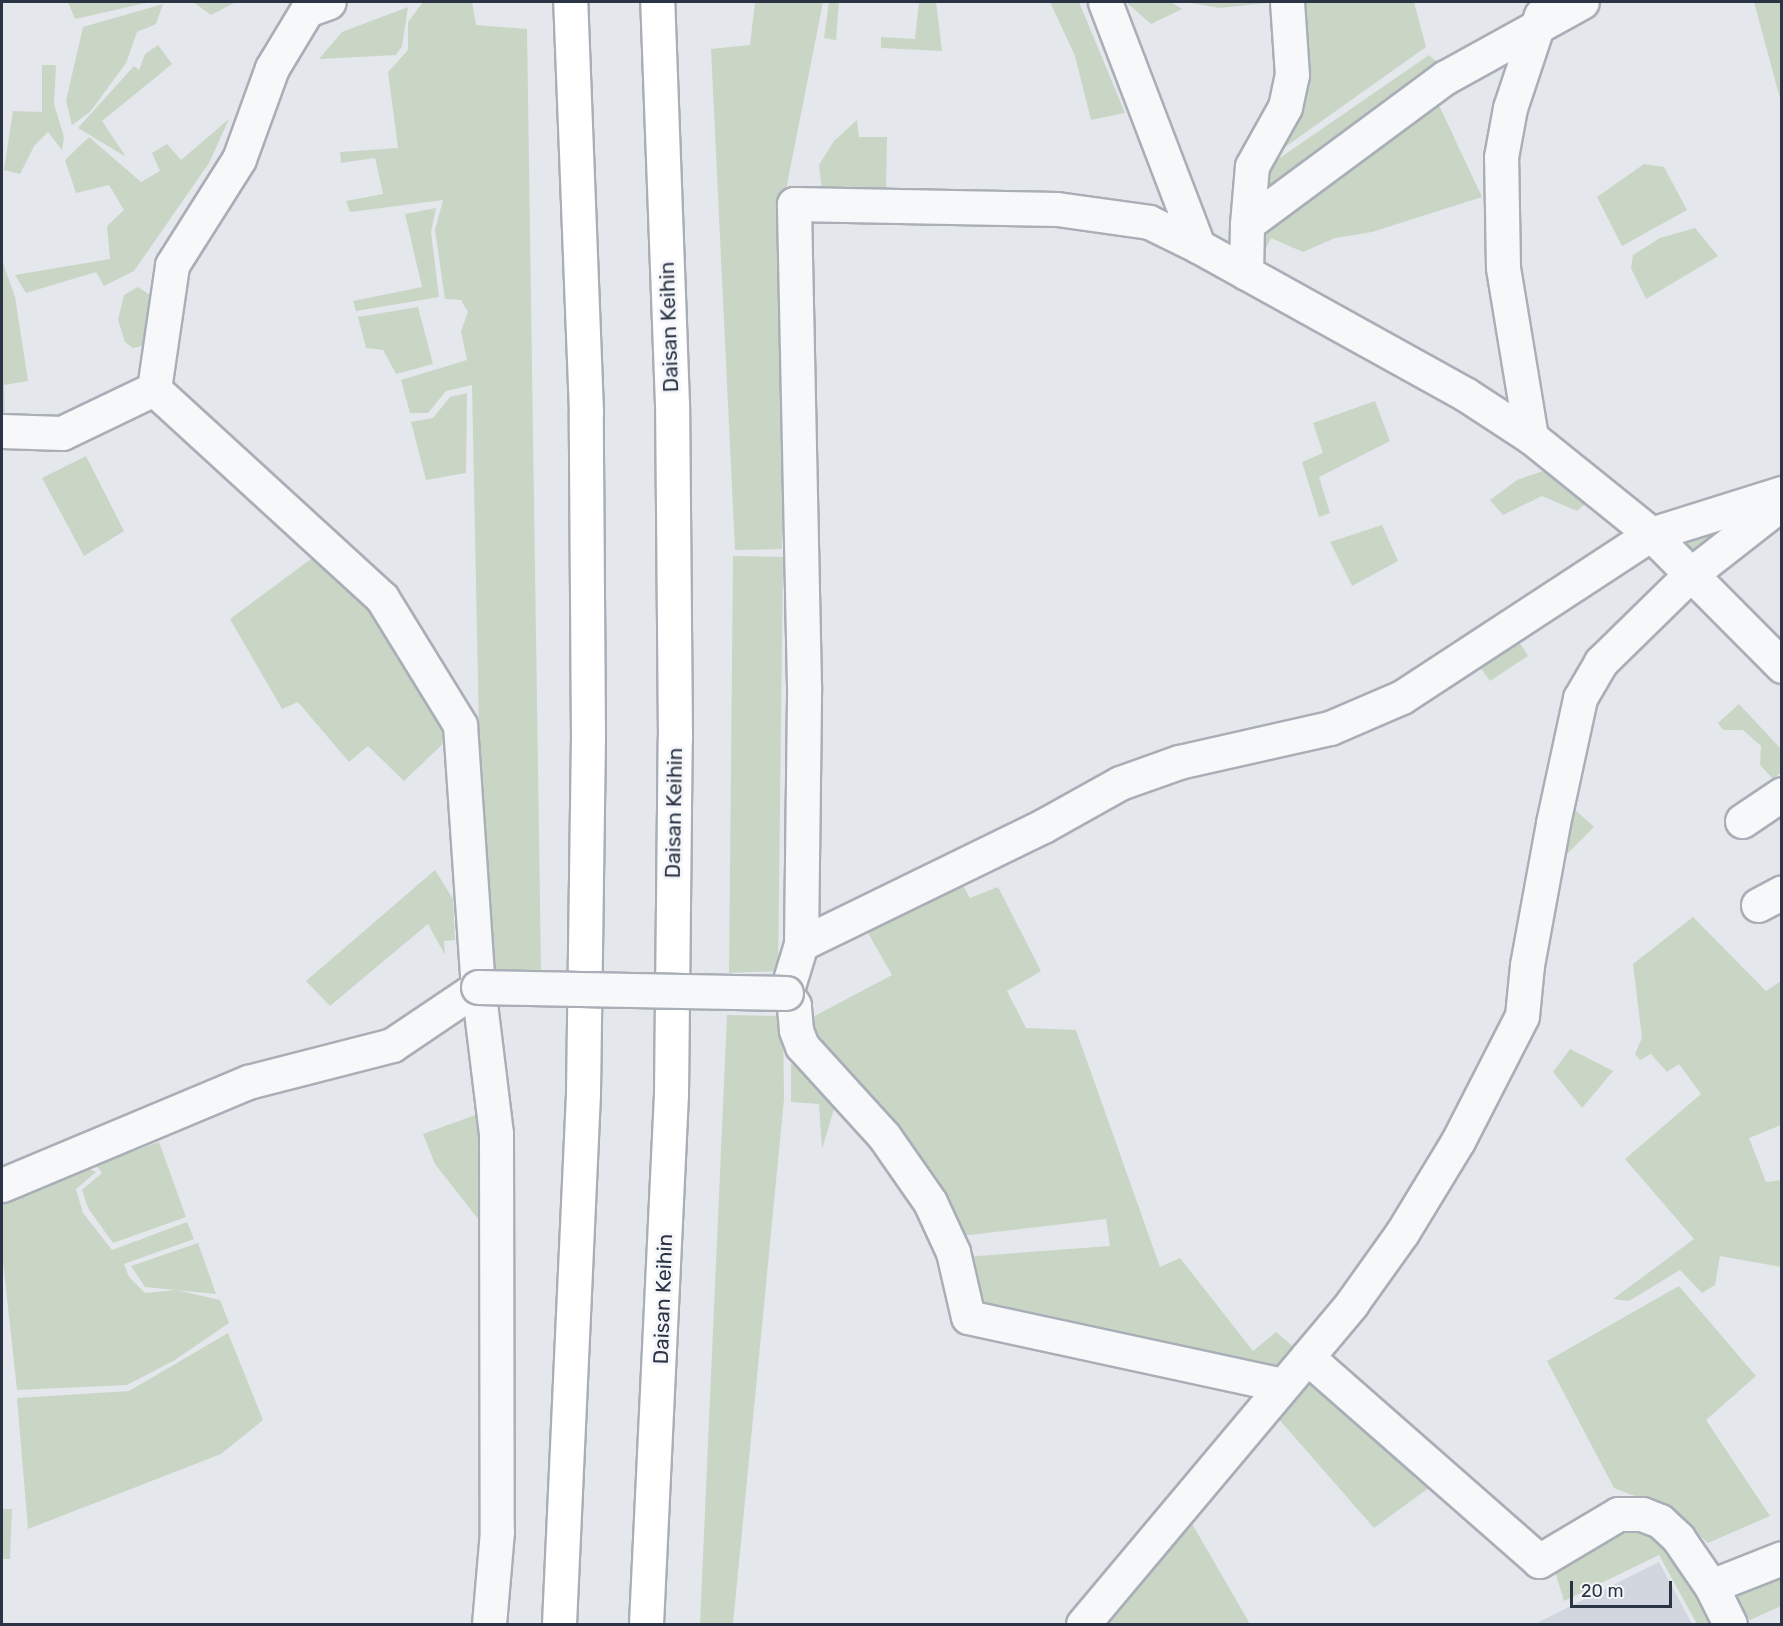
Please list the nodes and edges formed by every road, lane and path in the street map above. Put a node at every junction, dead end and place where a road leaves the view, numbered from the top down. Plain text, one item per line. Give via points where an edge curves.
1 (329, 2) edge
2 (570, 2) edge
3 (657, 2) edge
4 (1105, 2) edge
5 (1287, 2) edge
6 (1582, 2) edge
7 (1541, 13) edge
8 (1247, 224) junction
9 (1198, 246) junction
10 (1246, 273) junction
11 (154, 389) junction
12 (2, 431) edge
13 (1531, 437) junction
14 (1782, 493) edge
15 (1782, 504) edge
16 (1651, 534) junction
17 (1690, 574) junction
18 (1782, 666) edge
19 (1782, 794) edge
20 (1743, 821) dead end
21 (801, 944) junction
22 (478, 987) junction
23 (786, 993) junction
24 (2, 1185) edge
25 (1307, 1356) junction
26 (1282, 1385) junction
27 (1782, 1558) edge
28 (1711, 1587) junction
29 (489, 1624) edge
30 (560, 1624) edge
31 (646, 1624) edge
32 (1083, 1624) edge
33 (1730, 1624) edge

1 - 11 street via 307,10 272,68 239,159 172,265
2 - 30 highway via 586,412 588,739 584,1093
3 - 31 highway, Daisan Keihin via 672,404 675,738 671,1094
4 - 9 street
5 - 8 street via 1292,75 1285,107 1252,166
6 - 7 street
7 - 8 street via 1446,76
7 - 13 street via 1510,108 1501,168 1503,267
8 - 10 street
9 - 10 street
9 - 21 street via 1149,222 1057,209 794,204 804,686
10 - 13 street via 1465,394
11 - 12 street via 62,433
11 - 22 street via 382,598 460,725
13 - 16 street
14 - 16 street
15 - 17 street
16 - 17 street
16 - 21 street via 1402,697 1330,728 1179,762 1120,783 1043,826
17 - 18 street
17 - 25 street via 1601,662 1580,698 1552,823 1522,1016 1458,1141 1402,1233
19 - 20 street
21 - 23 street
22 - 23 street, bridge
22 - 24 street via 392,1045 248,1082
22 - 29 street via 496,1132 497,1531
23 - 26 street via 794,1005 802,1046 884,1136 930,1202 953,1252 968,1317
25 - 26 street
25 - 28 street via 1539,1561 1618,1514 1642,1514 1667,1526
26 - 32 street
27 - 28 street
28 - 33 street

